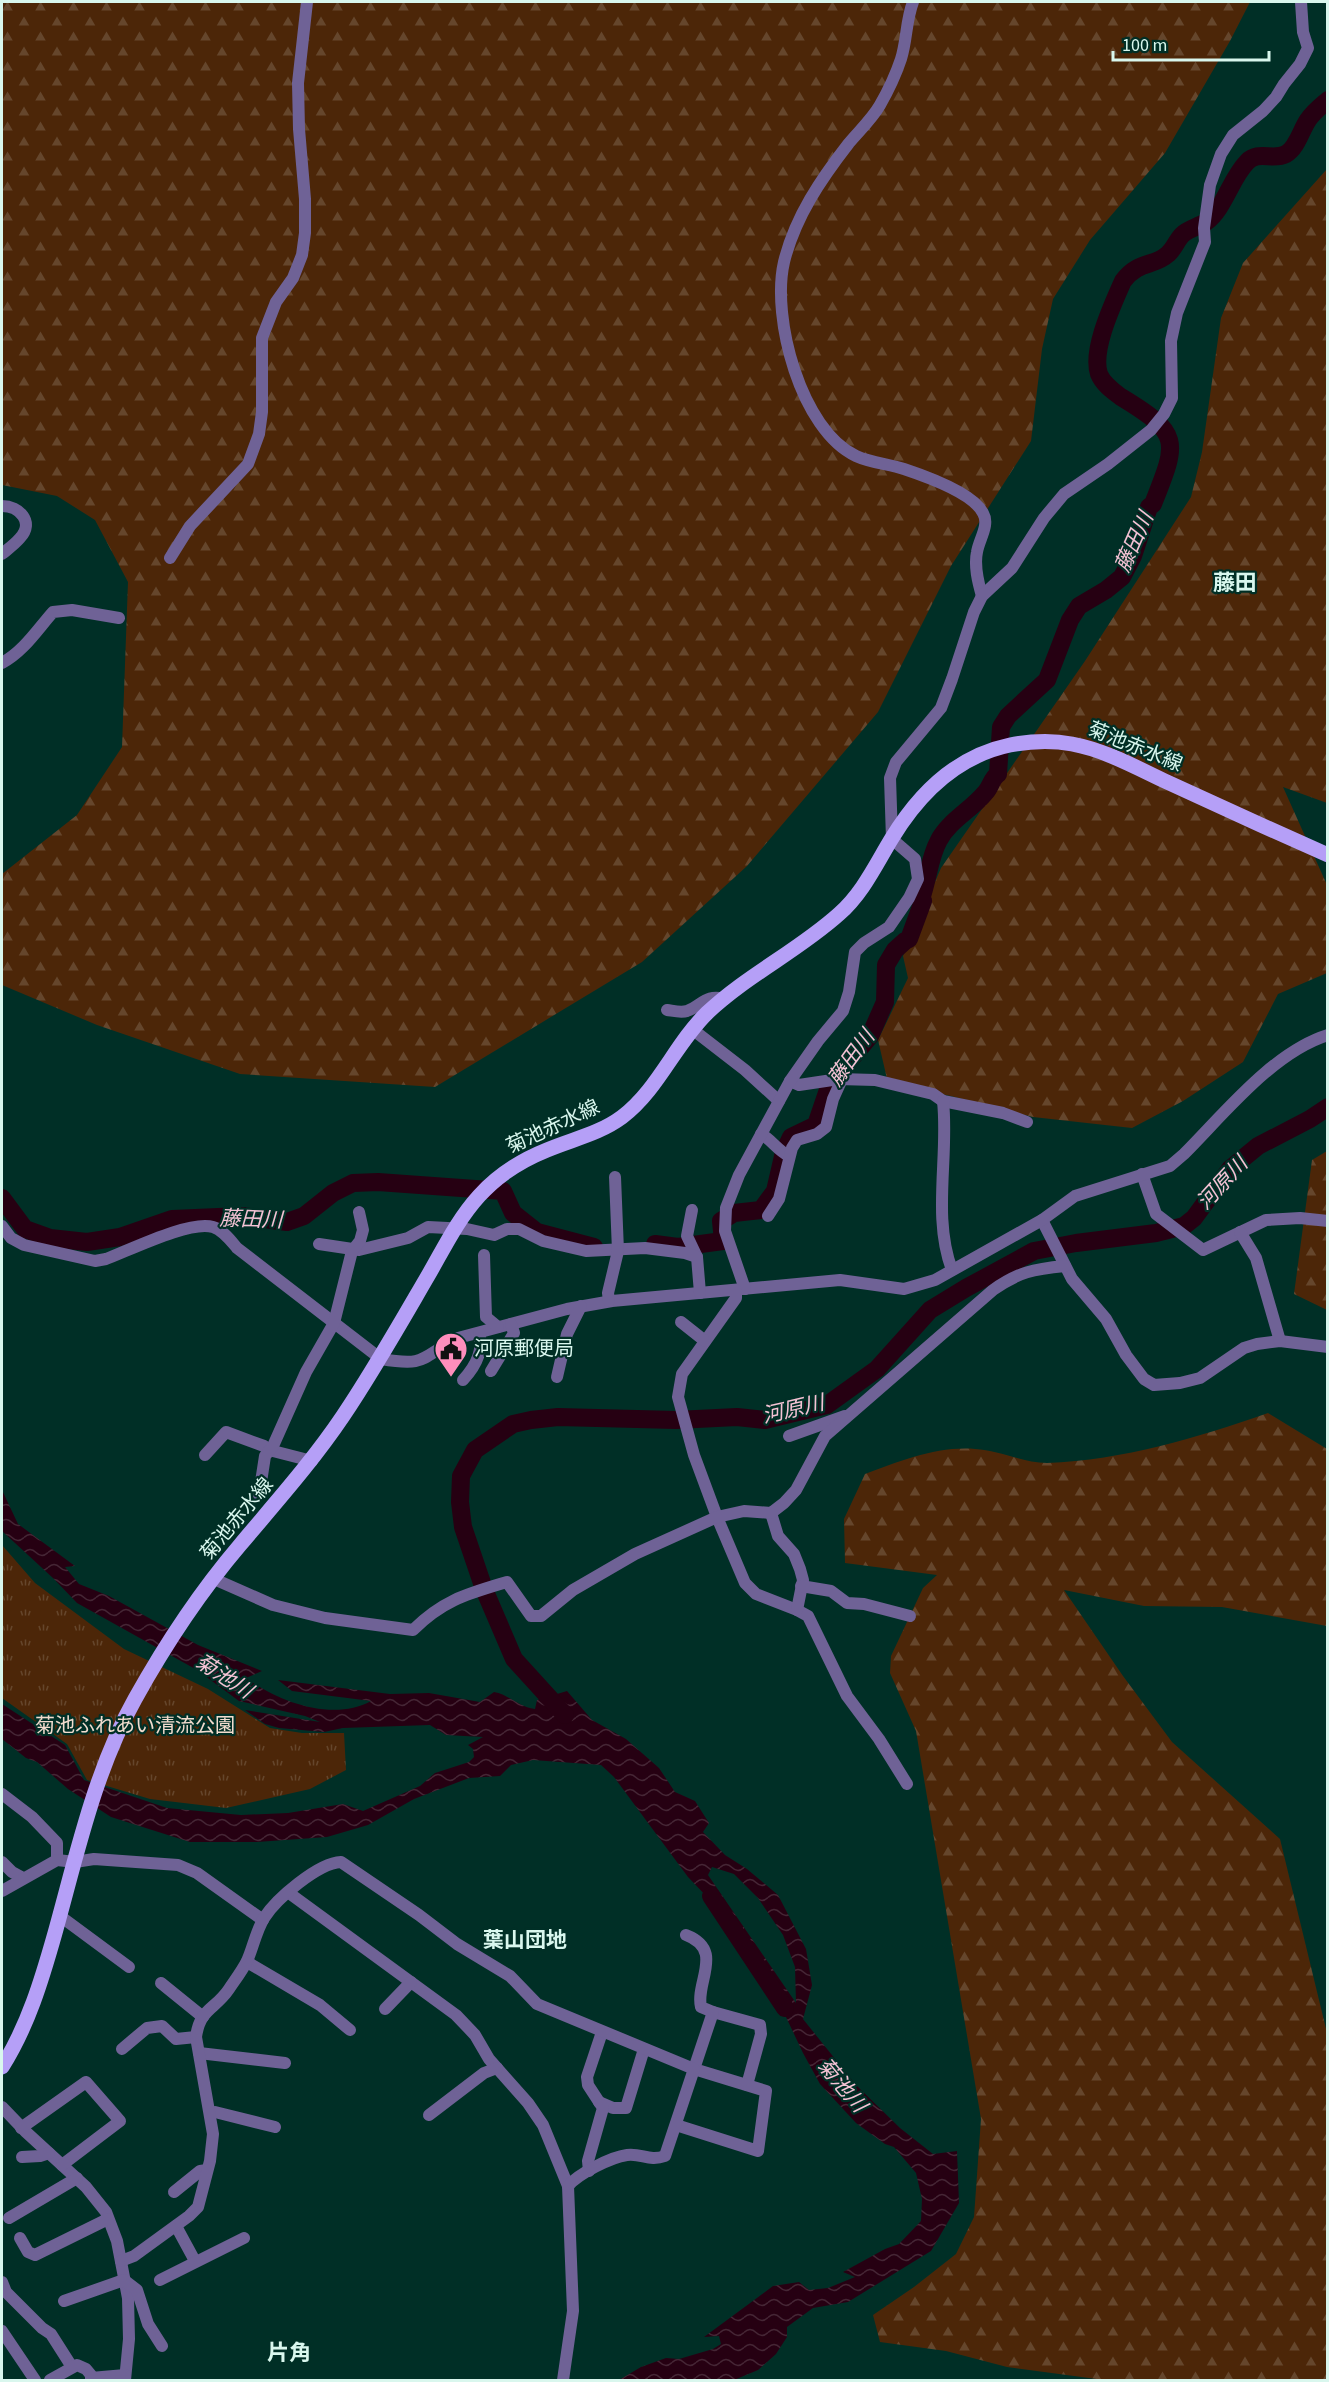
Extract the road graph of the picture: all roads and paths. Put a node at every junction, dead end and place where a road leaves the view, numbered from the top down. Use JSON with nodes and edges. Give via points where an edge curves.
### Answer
{"nodes":[{"id":1,"x":307,"y":2,"type":"edge"},
{"id":2,"x":913,"y":2,"type":"edge"},
{"id":3,"x":1300,"y":2,"type":"edge"},
{"id":4,"x":2,"y":506,"type":"edge"},
{"id":5,"x":2,"y":554,"type":"edge"},
{"id":6,"x":170,"y":558,"type":"dead end"},
{"id":7,"x":982,"y":596,"type":"junction"},
{"id":8,"x":119,"y":618,"type":"dead end"},
{"id":9,"x":2,"y":663,"type":"edge"},
{"id":10,"x":892,"y":839,"type":"junction"},
{"id":11,"x":1328,"y":855,"type":"edge"},
{"id":12,"x":725,"y":999,"type":"junction"},
{"id":13,"x":667,"y":1010,"type":"dead end"},
{"id":14,"x":692,"y":1029,"type":"junction"},
{"id":15,"x":1328,"y":1035,"type":"edge"},
{"id":16,"x":842,"y":1079,"type":"junction"},
{"id":17,"x":790,"y":1081,"type":"junction"},
{"id":18,"x":779,"y":1101,"type":"junction"},
{"id":19,"x":943,"y":1101,"type":"junction"},
{"id":20,"x":1027,"y":1122,"type":"dead end"},
{"id":21,"x":761,"y":1134,"type":"junction"},
{"id":22,"x":789,"y":1156,"type":"junction"},
{"id":23,"x":1142,"y":1174,"type":"junction"},
{"id":24,"x":615,"y":1177,"type":"dead end"},
{"id":25,"x":693,"y":1210,"type":"dead end"},
{"id":26,"x":359,"y":1212,"type":"dead end"},
{"id":27,"x":768,"y":1216,"type":"dead end"},
{"id":28,"x":1042,"y":1220,"type":"junction"},
{"id":29,"x":1328,"y":1221,"type":"edge"},
{"id":30,"x":2,"y":1226,"type":"edge"},
{"id":31,"x":456,"y":1228,"type":"junction"},
{"id":32,"x":1240,"y":1232,"type":"junction"},
{"id":33,"x":319,"y":1244,"type":"dead end"},
{"id":34,"x":352,"y":1251,"type":"junction"},
{"id":35,"x":618,"y":1251,"type":"junction"},
{"id":36,"x":484,"y":1256,"type":"dead end"},
{"id":37,"x":697,"y":1257,"type":"junction"},
{"id":38,"x":1065,"y":1266,"type":"junction"},
{"id":39,"x":952,"y":1270,"type":"junction"},
{"id":40,"x":740,"y":1289,"type":"junction"},
{"id":41,"x":700,"y":1293,"type":"junction"},
{"id":42,"x":609,"y":1301,"type":"junction"},
{"id":43,"x":581,"y":1306,"type":"junction"},
{"id":44,"x":681,"y":1322,"type":"dead end"},
{"id":45,"x":334,"y":1323,"type":"junction"},
{"id":46,"x":512,"y":1324,"type":"junction"},
{"id":47,"x":498,"y":1327,"type":"junction"},
{"id":48,"x":479,"y":1333,"type":"junction"},
{"id":49,"x":705,"y":1341,"type":"junction"},
{"id":50,"x":1280,"y":1341,"type":"junction"},
{"id":51,"x":1328,"y":1347,"type":"edge"},
{"id":52,"x":381,"y":1359,"type":"junction"},
{"id":53,"x":491,"y":1371,"type":"dead end"},
{"id":54,"x":557,"y":1377,"type":"dead end"},
{"id":55,"x":463,"y":1380,"type":"dead end"},
{"id":56,"x":849,"y":1416,"type":"junction"},
{"id":57,"x":789,"y":1437,"type":"dead end"},
{"id":58,"x":269,"y":1450,"type":"junction"},
{"id":59,"x":205,"y":1455,"type":"dead end"},
{"id":60,"x":312,"y":1461,"type":"junction"},
{"id":61,"x":259,"y":1495,"type":"dead end"},
{"id":62,"x":771,"y":1513,"type":"junction"},
{"id":63,"x":717,"y":1517,"type":"junction"},
{"id":64,"x":213,"y":1579,"type":"junction"},
{"id":65,"x":801,"y":1586,"type":"junction"},
{"id":66,"x":797,"y":1610,"type":"junction"},
{"id":67,"x":910,"y":1616,"type":"dead end"},
{"id":68,"x":907,"y":1784,"type":"dead end"},
{"id":69,"x":2,"y":1794,"type":"edge"},
{"id":70,"x":57,"y":1860,"type":"junction"},
{"id":71,"x":2,"y":1862,"type":"edge"},
{"id":72,"x":75,"y":1862,"type":"junction"},
{"id":73,"x":23,"y":1878,"type":"junction"},
{"id":74,"x":2,"y":1891,"type":"edge"},
{"id":75,"x":289,"y":1893,"type":"junction"},
{"id":76,"x":60,"y":1916,"type":"junction"},
{"id":77,"x":263,"y":1920,"type":"junction"},
{"id":78,"x":686,"y":1935,"type":"dead end"},
{"id":79,"x":247,"y":1962,"type":"junction"},
{"id":80,"x":129,"y":1967,"type":"dead end"},
{"id":81,"x":411,"y":1982,"type":"junction"},
{"id":82,"x":161,"y":1983,"type":"dead end"},
{"id":83,"x":385,"y":2008,"type":"dead end"},
{"id":84,"x":713,"y":2012,"type":"junction"},
{"id":85,"x":203,"y":2016,"type":"junction"},
{"id":86,"x":350,"y":2030,"type":"dead end"},
{"id":87,"x":602,"y":2032,"type":"junction"},
{"id":88,"x":196,"y":2037,"type":"junction"},
{"id":89,"x":122,"y":2049,"type":"dead end"},
{"id":90,"x":644,"y":2049,"type":"junction"},
{"id":91,"x":199,"y":2053,"type":"junction"},
{"id":92,"x":285,"y":2062,"type":"dead end"},
{"id":93,"x":2,"y":2067,"type":"edge"},
{"id":94,"x":497,"y":2068,"type":"junction"},
{"id":95,"x":694,"y":2069,"type":"junction"},
{"id":96,"x":747,"y":2085,"type":"junction"},
{"id":97,"x":599,"y":2102,"type":"junction"},
{"id":98,"x":2,"y":2107,"type":"edge"},
{"id":99,"x":210,"y":2114,"type":"junction"},
{"id":100,"x":429,"y":2115,"type":"dead end"},
{"id":101,"x":676,"y":2125,"type":"junction"},
{"id":102,"x":275,"y":2127,"type":"dead end"},
{"id":103,"x":21,"y":2128,"type":"junction"},
{"id":104,"x":49,"y":2153,"type":"junction"},
{"id":105,"x":22,"y":2157,"type":"dead end"},
{"id":106,"x":62,"y":2165,"type":"junction"},
{"id":107,"x":207,"y":2170,"type":"junction"},
{"id":108,"x":589,"y":2171,"type":"junction"},
{"id":109,"x":76,"y":2178,"type":"junction"},
{"id":110,"x":568,"y":2186,"type":"junction"},
{"id":111,"x":174,"y":2192,"type":"dead end"},
{"id":112,"x":9,"y":2218,"type":"dead end"},
{"id":113,"x":108,"y":2219,"type":"junction"},
{"id":114,"x":176,"y":2226,"type":"junction"},
{"id":115,"x":20,"y":2238,"type":"dead end"},
{"id":116,"x":244,"y":2238,"type":"dead end"},
{"id":117,"x":121,"y":2261,"type":"junction"},
{"id":118,"x":195,"y":2261,"type":"junction"},
{"id":119,"x":124,"y":2280,"type":"junction"},
{"id":120,"x":160,"y":2280,"type":"dead end"},
{"id":121,"x":2,"y":2282,"type":"edge"},
{"id":122,"x":64,"y":2301,"type":"dead end"},
{"id":123,"x":2,"y":2331,"type":"edge"},
{"id":124,"x":162,"y":2346,"type":"dead end"},
{"id":125,"x":72,"y":2367,"type":"junction"},
{"id":126,"x":125,"y":2378,"type":"edge"},
{"id":127,"x":91,"y":2379,"type":"edge"},
{"id":128,"x":35,"y":2380,"type":"edge"},
{"id":129,"x":50,"y":2380,"type":"edge"},
{"id":130,"x":563,"y":2380,"type":"edge"}],
"edges":[{"from":1,"to":6,"type":"street","via":[[298,83],[305,233],[302,255],[276,302],[262,338],[262,412],[258,434],[248,464],[190,526]]},
{"from":2,"to":7,"type":"street","via":[[901,60],[880,106],[800,214],[784,263],[782,316],[796,373],[816,418],[836,443],[856,456],[904,469],[947,487],[972,501],[983,513],[986,523],[976,553]]},
{"from":3,"to":7,"type":"street","via":[[1308,48],[1276,98],[1233,135],[1209,185],[1205,242],[1177,313],[1171,341],[1172,398],[1164,414],[1151,430],[1064,494],[1012,568]]},
{"from":4,"to":5,"type":"street","via":[[11,506],[26,522],[22,537]]},
{"from":7,"to":10,"type":"street","via":[[941,708],[896,762],[890,778]]},
{"from":8,"to":9,"type":"street","via":[[72,610],[53,612],[29,642]]},
{"from":10,"to":11,"type":"main road","name":"菊池赤水線","via":[[912,808],[956,767],[982,752],[1044,740],[1091,748]]},
{"from":10,"to":12,"type":"main road","name":"菊池赤水線","via":[[844,909],[803,944]]},
{"from":10,"to":17,"type":"street","via":[[915,859],[918,879],[889,927],[855,952],[843,1011]]},
{"from":12,"to":13,"type":"street","via":[[715,996],[689,1010]]},
{"from":12,"to":14,"type":"main road","name":"菊池赤水線"},
{"from":14,"to":18,"type":"street"},
{"from":14,"to":31,"type":"main road","name":"菊池赤水線","via":[[629,1112],[586,1137],[546,1150],[501,1176],[474,1201]]},
{"from":15,"to":23,"type":"street","via":[[1313,1039],[1271,1068],[1170,1166]]},
{"from":16,"to":17,"type":"street","via":[[799,1085]]},
{"from":16,"to":19,"type":"street","via":[[875,1080]]},
{"from":16,"to":22,"type":"street","via":[[826,1127],[797,1140]]},
{"from":17,"to":18,"type":"street"},
{"from":18,"to":21,"type":"street"},
{"from":19,"to":20,"type":"street"},
{"from":19,"to":39,"type":"street","via":[[942,1211]]},
{"from":21,"to":22,"type":"street","via":[[769,1138],[776,1150]]},
{"from":21,"to":40,"type":"street","via":[[726,1208],[725,1231]]},
{"from":22,"to":27,"type":"street","via":[[779,1199]]},
{"from":23,"to":28,"type":"street","via":[[1075,1196]]},
{"from":23,"to":32,"type":"street","via":[[1156,1214],[1203,1250]]},
{"from":24,"to":35,"type":"street"},
{"from":25,"to":37,"type":"street","via":[[687,1236]]},
{"from":26,"to":34,"type":"street","via":[[363,1230]]},
{"from":28,"to":38,"type":"street"},
{"from":28,"to":39,"type":"street"},
{"from":29,"to":32,"type":"street","via":[[1266,1220]]},
{"from":30,"to":45,"type":"street","via":[[11,1238],[24,1245],[95,1262],[187,1228],[215,1227]]},
{"from":31,"to":34,"type":"street","via":[[428,1227],[408,1238]]},
{"from":31,"to":35,"type":"street","via":[[494,1235],[519,1228],[543,1241],[586,1251]]},
{"from":31,"to":52,"type":"main road","name":"菊池赤水線"},
{"from":32,"to":50,"type":"street","via":[[1256,1258]]},
{"from":33,"to":34,"type":"street"},
{"from":34,"to":45,"type":"street"},
{"from":35,"to":37,"type":"street","via":[[645,1248]]},
{"from":35,"to":42,"type":"street"},
{"from":36,"to":47,"type":"street","via":[[486,1317]]},
{"from":37,"to":41,"type":"street"},
{"from":38,"to":50,"type":"street","via":[[1106,1318],[1126,1355],[1144,1379],[1154,1385],[1200,1377],[1244,1348]]},
{"from":38,"to":56,"type":"street","via":[[1012,1276]]},
{"from":39,"to":40,"type":"street","via":[[935,1280],[904,1289],[840,1280]]},
{"from":40,"to":41,"type":"street"},
{"from":40,"to":49,"type":"street"},
{"from":41,"to":42,"type":"street"},
{"from":42,"to":43,"type":"street"},
{"from":43,"to":46,"type":"street"},
{"from":43,"to":54,"type":"street","via":[[567,1334]]},
{"from":44,"to":49,"type":"street"},
{"from":45,"to":52,"type":"street"},
{"from":45,"to":58,"type":"street"},
{"from":46,"to":47,"type":"street"},
{"from":46,"to":53,"type":"street","via":[[514,1333]]},
{"from":47,"to":48,"type":"street"},
{"from":48,"to":52,"type":"street","via":[[458,1338],[418,1362]]},
{"from":48,"to":55,"type":"street","via":[[483,1346]]},
{"from":49,"to":63,"type":"street","via":[[682,1374],[678,1397]]},
{"from":50,"to":51,"type":"street"},
{"from":52,"to":60,"type":"main road","name":"菊池赤水線"},
{"from":56,"to":57,"type":"street"},
{"from":56,"to":62,"type":"street","via":[[825,1437],[795,1490]]},
{"from":58,"to":59,"type":"street","via":[[226,1432]]},
{"from":58,"to":60,"type":"street"},
{"from":58,"to":61,"type":"street"},
{"from":60,"to":64,"type":"main road","name":"菊池赤水線"},
{"from":62,"to":63,"type":"street","via":[[744,1511]]},
{"from":62,"to":65,"type":"street","via":[[778,1536],[794,1554],[803,1580]]},
{"from":63,"to":64,"type":"street","via":[[635,1554],[573,1590],[541,1616],[531,1616],[507,1582],[443,1604],[412,1630],[283,1608]]},
{"from":63,"to":66,"type":"street","via":[[745,1583],[756,1594]]},
{"from":64,"to":72,"type":"main road","name":"菊池赤水線","via":[[135,1700],[113,1746]]},
{"from":65,"to":66,"type":"street"},
{"from":65,"to":67,"type":"street","via":[[831,1591],[847,1603]]},
{"from":66,"to":68,"type":"street","via":[[808,1616],[847,1696]]},
{"from":69,"to":70,"type":"street","via":[[57,1843]]},
{"from":70,"to":72,"type":"street"},
{"from":70,"to":73,"type":"street"},
{"from":71,"to":73,"type":"street"},
{"from":72,"to":76,"type":"main road","name":"菊池赤水線"},
{"from":72,"to":77,"type":"street","via":[[94,1859],[178,1864]]},
{"from":73,"to":74,"type":"street"},
{"from":75,"to":77,"type":"street"},
{"from":75,"to":81,"type":"street"},
{"from":75,"to":87,"type":"street","via":[[307,1876],[341,1862],[457,1944],[510,1976],[537,2004]]},
{"from":76,"to":80,"type":"street"},
{"from":76,"to":93,"type":"main road","name":"菊池赤水線","via":[[40,1984]]},
{"from":77,"to":79,"type":"street"},
{"from":78,"to":84,"type":"street","via":[[696,1939],[704,1951],[708,1965],[699,1997],[701,2007]]},
{"from":79,"to":85,"type":"street","via":[[227,1992]]},
{"from":79,"to":86,"type":"street","via":[[320,2005]]},
{"from":81,"to":83,"type":"street"},
{"from":81,"to":94,"type":"street","via":[[456,2015]]},
{"from":82,"to":85,"type":"street"},
{"from":84,"to":95,"type":"street"},
{"from":84,"to":96,"type":"street","via":[[760,2025]]},
{"from":85,"to":88,"type":"street"},
{"from":87,"to":90,"type":"street"},
{"from":87,"to":97,"type":"street","via":[[587,2077]]},
{"from":88,"to":89,"type":"street","via":[[176,2039],[162,2026],[147,2028]]},
{"from":88,"to":91,"type":"street"},
{"from":90,"to":95,"type":"street"},
{"from":90,"to":97,"type":"street","via":[[626,2108]]},
{"from":91,"to":92,"type":"street"},
{"from":91,"to":99,"type":"street"},
{"from":94,"to":100,"type":"street","via":[[484,2073]]},
{"from":94,"to":110,"type":"street","via":[[543,2125]]},
{"from":95,"to":96,"type":"street"},
{"from":95,"to":101,"type":"street"},
{"from":96,"to":101,"type":"street","via":[[766,2091],[758,2151]]},
{"from":97,"to":108,"type":"street","via":[[603,2108],[588,2161]]},
{"from":98,"to":103,"type":"street"},
{"from":99,"to":102,"type":"street"},
{"from":99,"to":107,"type":"street","via":[[213,2134]]},
{"from":101,"to":108,"type":"street","via":[[665,2156],[655,2160],[626,2155]]},
{"from":103,"to":104,"type":"street"},
{"from":103,"to":106,"type":"street","via":[[86,2082],[120,2121]]},
{"from":104,"to":105,"type":"street"},
{"from":104,"to":106,"type":"street"},
{"from":106,"to":109,"type":"street"},
{"from":107,"to":111,"type":"street","via":[[200,2171]]},
{"from":107,"to":114,"type":"street","via":[[198,2207]]},
{"from":108,"to":110,"type":"street"},
{"from":109,"to":112,"type":"street"},
{"from":109,"to":113,"type":"street"},
{"from":110,"to":130,"type":"street","via":[[573,2311]]},
{"from":113,"to":115,"type":"street","via":[[35,2255],[28,2252]]},
{"from":113,"to":117,"type":"street"},
{"from":114,"to":117,"type":"street"},
{"from":114,"to":118,"type":"street"},
{"from":116,"to":118,"type":"street"},
{"from":117,"to":119,"type":"street"},
{"from":118,"to":120,"type":"street"},
{"from":119,"to":122,"type":"street"},
{"from":119,"to":124,"type":"street","via":[[137,2290],[148,2324]]},
{"from":119,"to":126,"type":"street","via":[[130,2324]]},
{"from":121,"to":125,"type":"street","via":[[6,2292],[51,2334]]},
{"from":123,"to":128,"type":"street"},
{"from":125,"to":127,"type":"street","via":[[86,2368]]},
{"from":125,"to":129,"type":"street"},
{"from":126,"to":127,"type":"street"}]}
